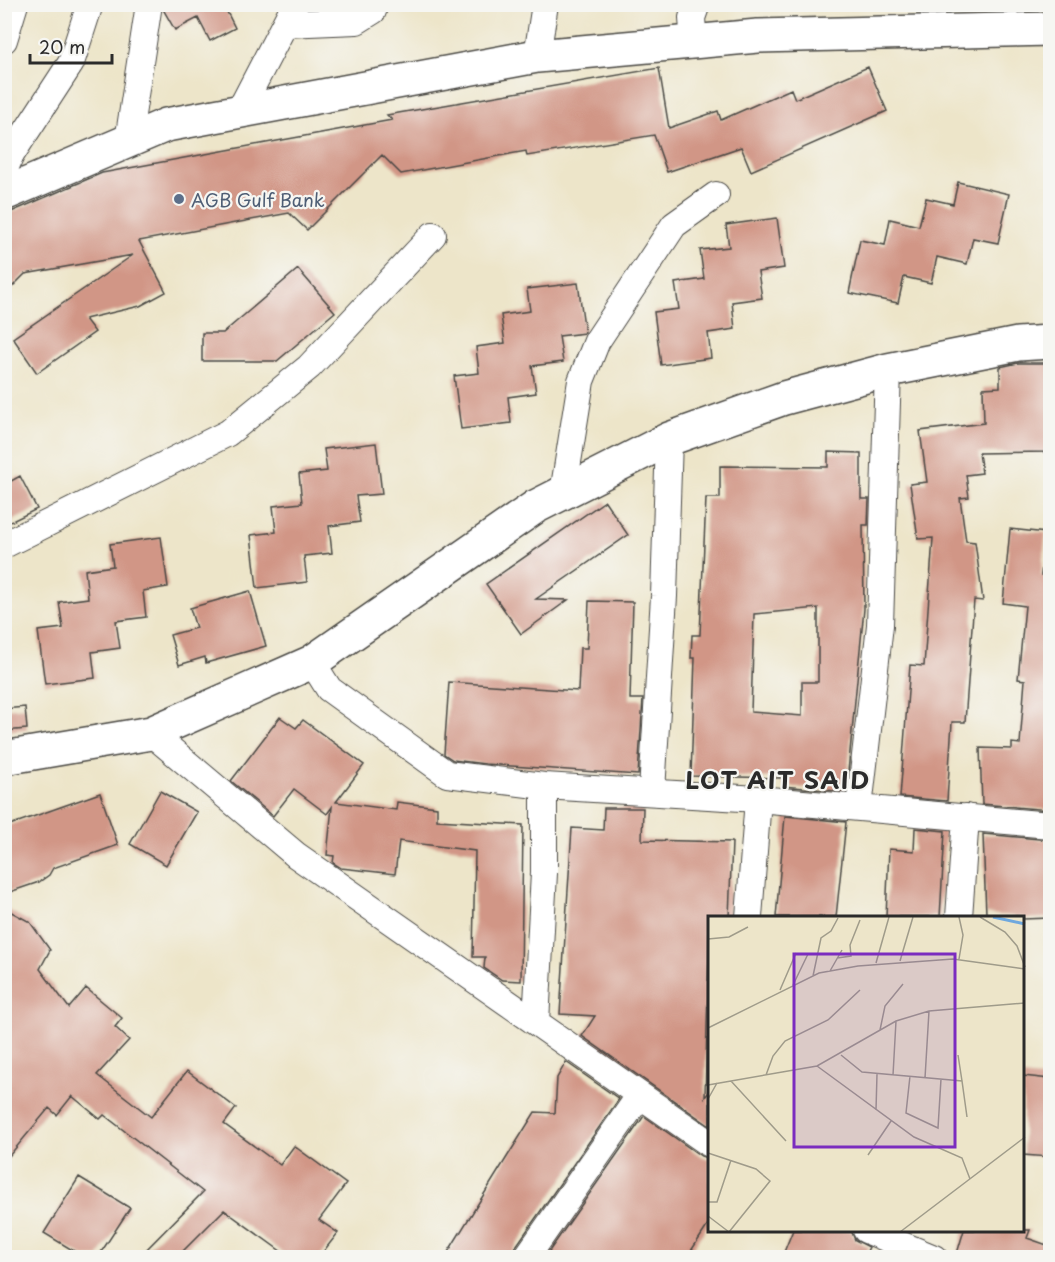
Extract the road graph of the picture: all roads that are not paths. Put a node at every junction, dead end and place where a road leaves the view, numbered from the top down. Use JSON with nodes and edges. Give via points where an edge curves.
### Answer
{"nodes":[{"id":1,"x":15,"y":4,"type":"edge"},
{"id":2,"x":90,"y":4,"type":"edge"},
{"id":3,"x":149,"y":4,"type":"edge"},
{"id":4,"x":375,"y":4,"type":"edge"},
{"id":5,"x":545,"y":4,"type":"edge"},
{"id":6,"x":697,"y":4,"type":"edge"},
{"id":7,"x":290,"y":14,"type":"edge"},
{"id":8,"x":1050,"y":29,"type":"edge"},
{"id":9,"x":4,"y":40,"type":"edge"},
{"id":10,"x":694,"y":44,"type":"junction"},
{"id":11,"x":537,"y":56,"type":"junction"},
{"id":12,"x":240,"y":111,"type":"junction"},
{"id":13,"x":128,"y":141,"type":"junction"},
{"id":14,"x":4,"y":171,"type":"edge"},
{"id":15,"x":4,"y":194,"type":"edge"},
{"id":16,"x":716,"y":195,"type":"dead end"},
{"id":17,"x":433,"y":235,"type":"dead end"},
{"id":18,"x":1050,"y":342,"type":"edge"},
{"id":19,"x":888,"y":370,"type":"junction"},
{"id":20,"x":669,"y":439,"type":"junction"},
{"id":21,"x":563,"y":493,"type":"junction"},
{"id":22,"x":4,"y":546,"type":"edge"},
{"id":23,"x":312,"y":662,"type":"junction"},
{"id":24,"x":151,"y":733,"type":"junction"},
{"id":25,"x":4,"y":758,"type":"edge"},
{"id":26,"x":544,"y":786,"type":"junction"},
{"id":27,"x":652,"y":791,"type":"junction"},
{"id":28,"x":758,"y":799,"type":"junction"},
{"id":29,"x":860,"y":808,"type":"junction"},
{"id":30,"x":966,"y":817,"type":"junction"},
{"id":31,"x":1050,"y":825,"type":"edge"},
{"id":32,"x":749,"y":916,"type":"edge"},
{"id":33,"x":959,"y":916,"type":"edge"},
{"id":34,"x":536,"y":1022,"type":"junction"},
{"id":35,"x":640,"y":1095,"type":"junction"},
{"id":36,"x":708,"y":1143,"type":"edge"},
{"id":37,"x":871,"y":1232,"type":"edge"},
{"id":38,"x":526,"y":1257,"type":"edge"},
{"id":39,"x":934,"y":1257,"type":"edge"}],
"edges":[{"from":1,"to":9,"type":"street"},
{"from":2,"to":14,"type":"street","via":[[71,63]]},
{"from":3,"to":13,"type":"street"},
{"from":4,"to":7,"type":"street","via":[[373,11],[357,21]]},
{"from":5,"to":11,"type":"street"},
{"from":6,"to":10,"type":"street","via":[[692,18]]},
{"from":7,"to":12,"type":"street"},
{"from":8,"to":10,"type":"street","via":[[758,36]]},
{"from":10,"to":11,"type":"street"},
{"from":11,"to":12,"type":"street"},
{"from":12,"to":13,"type":"street","via":[[166,125]]},
{"from":13,"to":15,"type":"street"},
{"from":16,"to":21,"type":"street","via":[[675,225],[597,341],[580,381]]},
{"from":17,"to":22,"type":"street","via":[[309,367],[228,433]]},
{"from":18,"to":19,"type":"street","via":[[1018,344]]},
{"from":19,"to":20,"type":"street","via":[[784,398]]},
{"from":19,"to":29,"type":"street","via":[[879,626]]},
{"from":20,"to":21,"type":"street"},
{"from":20,"to":27,"type":"street"},
{"from":21,"to":23,"type":"street","via":[[535,507]]},
{"from":23,"to":24,"type":"street"},
{"from":23,"to":26,"type":"street","via":[[329,689],[447,774]]},
{"from":24,"to":25,"type":"street"},
{"from":24,"to":34,"type":"street","via":[[296,855]]},
{"from":26,"to":27,"type":"street"},
{"from":26,"to":34,"type":"street"},
{"from":27,"to":28,"type":"street"},
{"from":28,"to":29,"type":"street"},
{"from":28,"to":32,"type":"street"},
{"from":29,"to":30,"type":"street"},
{"from":30,"to":31,"type":"street"},
{"from":30,"to":33,"type":"street"},
{"from":34,"to":35,"type":"street"},
{"from":35,"to":36,"type":"street"},
{"from":35,"to":38,"type":"street"},
{"from":37,"to":39,"type":"street"}]}
